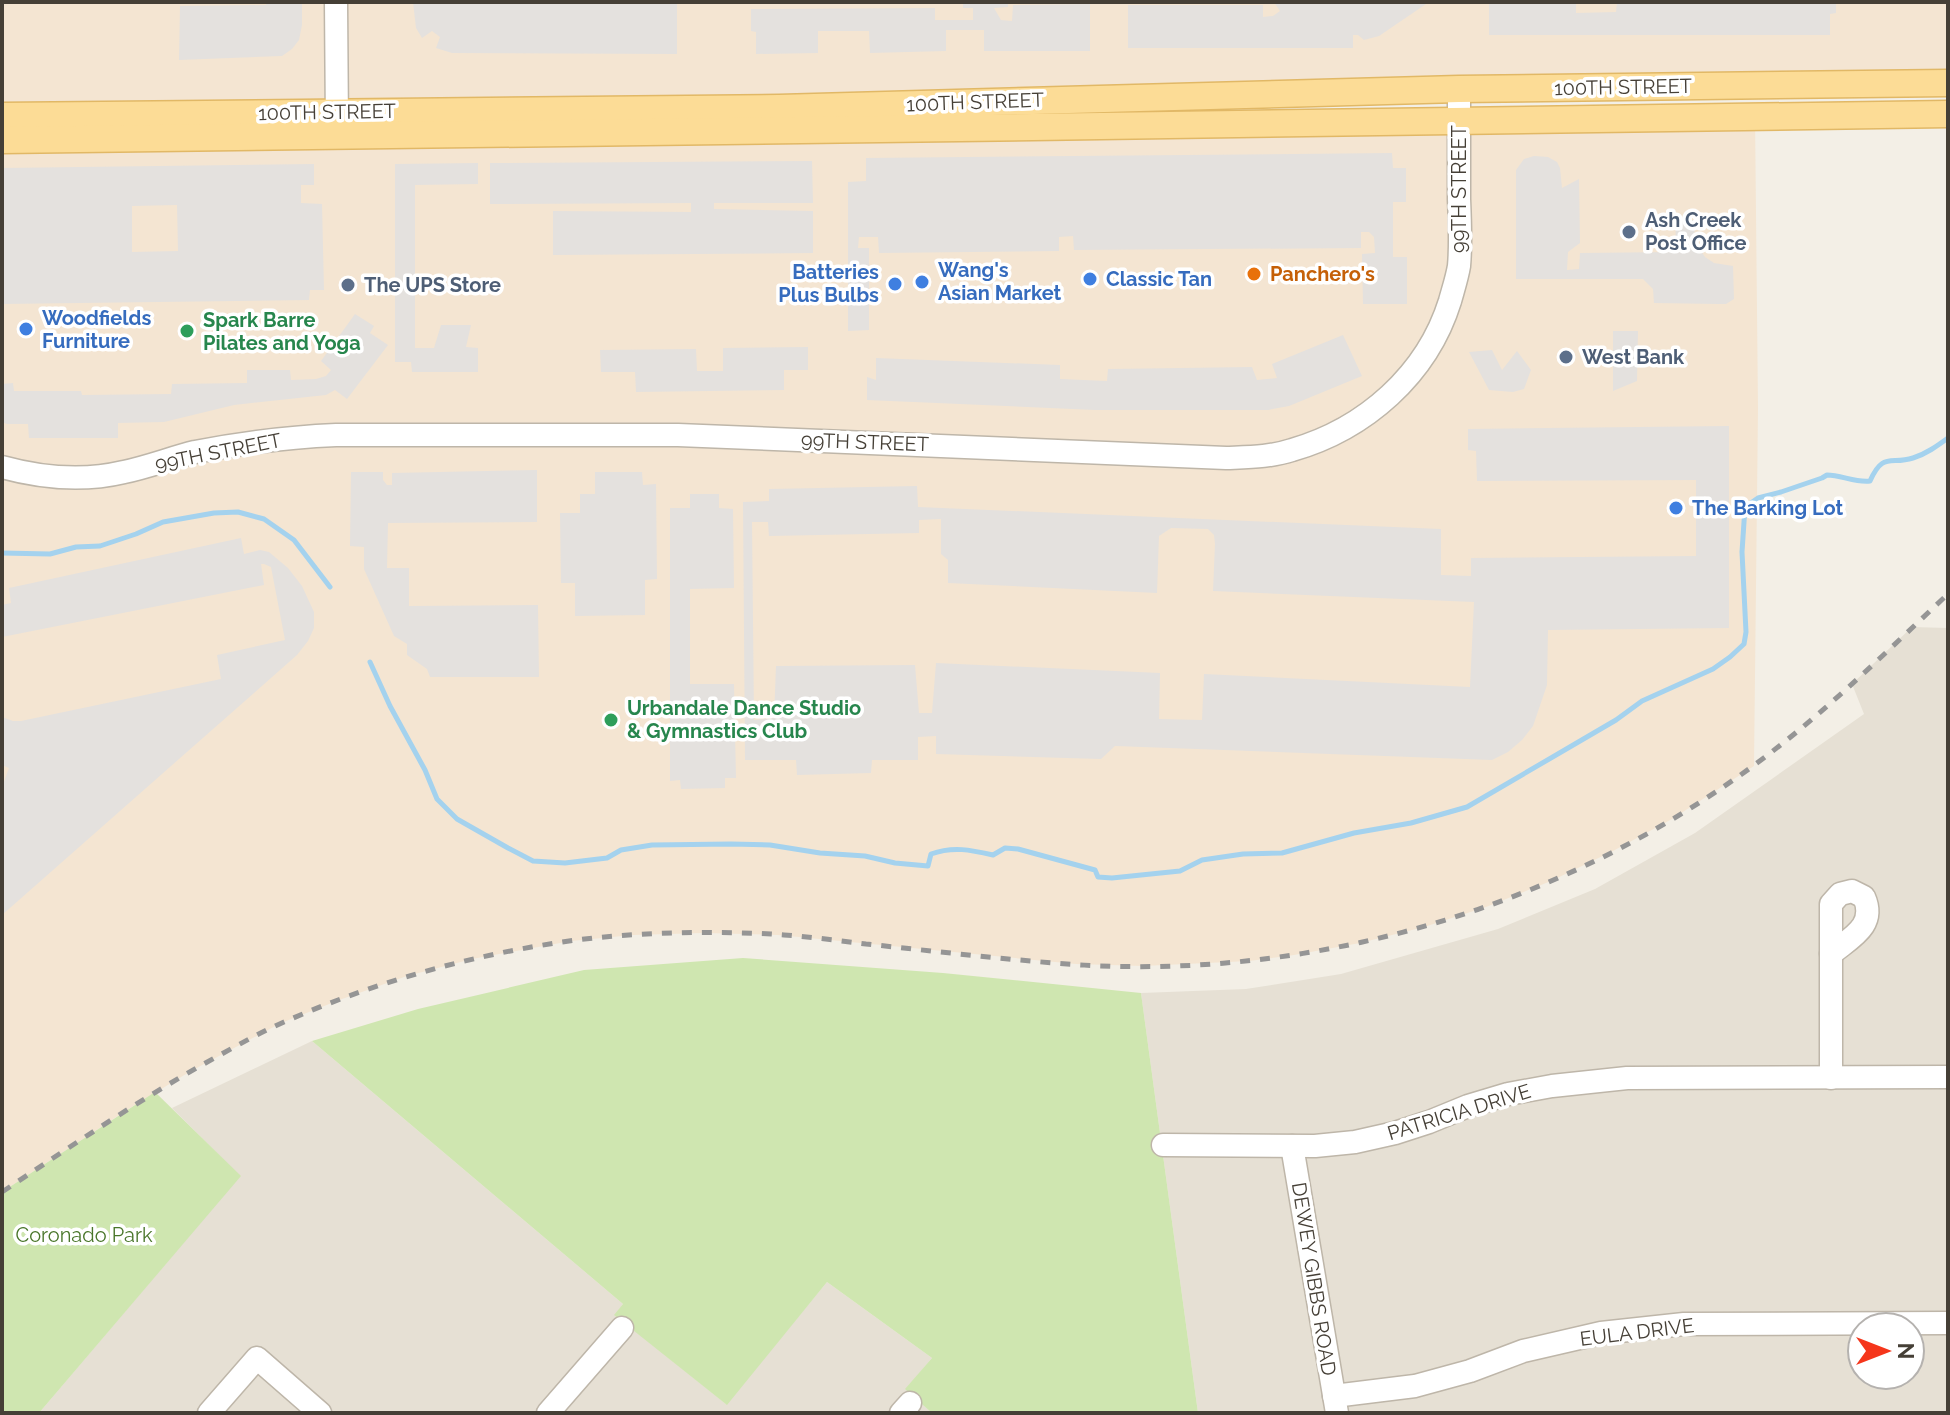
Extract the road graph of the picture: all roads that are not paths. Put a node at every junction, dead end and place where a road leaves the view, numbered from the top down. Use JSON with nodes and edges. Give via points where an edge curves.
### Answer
{"nodes":[{"id":1,"x":336,"y":2,"type":"edge"},
{"id":2,"x":1948,"y":83,"type":"edge"},
{"id":3,"x":1459,"y":89,"type":"junction"},
{"id":4,"x":1948,"y":114,"type":"edge"},
{"id":5,"x":2,"y":116,"type":"edge"},
{"id":6,"x":1459,"y":120,"type":"junction"},
{"id":7,"x":337,"y":124,"type":"junction"},
{"id":8,"x":2,"y":140,"type":"edge"},
{"id":9,"x":2,"y":467,"type":"edge"},
{"id":10,"x":1831,"y":954,"type":"dead end"},
{"id":11,"x":1948,"y":1077,"type":"edge"},
{"id":12,"x":1831,"y":1078,"type":"junction"},
{"id":13,"x":1163,"y":1145,"type":"dead end"},
{"id":14,"x":1292,"y":1146,"type":"junction"},
{"id":15,"x":1948,"y":1323,"type":"edge"},
{"id":16,"x":622,"y":1328,"type":"dead end"},
{"id":17,"x":1335,"y":1405,"type":"edge"},
{"id":18,"x":209,"y":1413,"type":"edge"},
{"id":19,"x":320,"y":1413,"type":"edge"},
{"id":20,"x":548,"y":1413,"type":"edge"}],
"edges":[{"from":1,"to":7,"type":"street"},
{"from":2,"to":3,"type":"main road","name":"100TH STREET"},
{"from":3,"to":6,"type":"street","name":"99TH STREET"},
{"from":3,"to":7,"type":"main road","name":"100TH STREET"},
{"from":4,"to":6,"type":"main road","name":"100TH STREET"},
{"from":5,"to":7,"type":"main road","name":"100TH STREET"},
{"from":6,"to":7,"type":"main road","name":"100TH STREET"},
{"from":6,"to":9,"type":"street","name":"99TH STREET","via":[[1458,267],[1446,315],[1402,384],[1378,407],[1342,431],[1291,451],[1226,458],[678,435],[336,435],[237,444],[90,478]]},
{"from":7,"to":8,"type":"main road","name":"100TH STREET"},
{"from":10,"to":12,"type":"street"},
{"from":11,"to":12,"type":"street","name":"PATRICIA DRIVE"},
{"from":12,"to":14,"type":"street","name":"PATRICIA DRIVE","via":[[1627,1078],[1552,1086],[1508,1094],[1395,1133]]},
{"from":13,"to":14,"type":"street","name":"PATRICIA DRIVE"},
{"from":14,"to":17,"type":"street","name":"DEWEY GIBBS ROAD"},
{"from":15,"to":17,"type":"street","name":"EULA DRIVE","via":[[1684,1324],[1601,1333]]},
{"from":16,"to":20,"type":"street"},
{"from":18,"to":19,"type":"street","via":[[257,1358]]}]}
